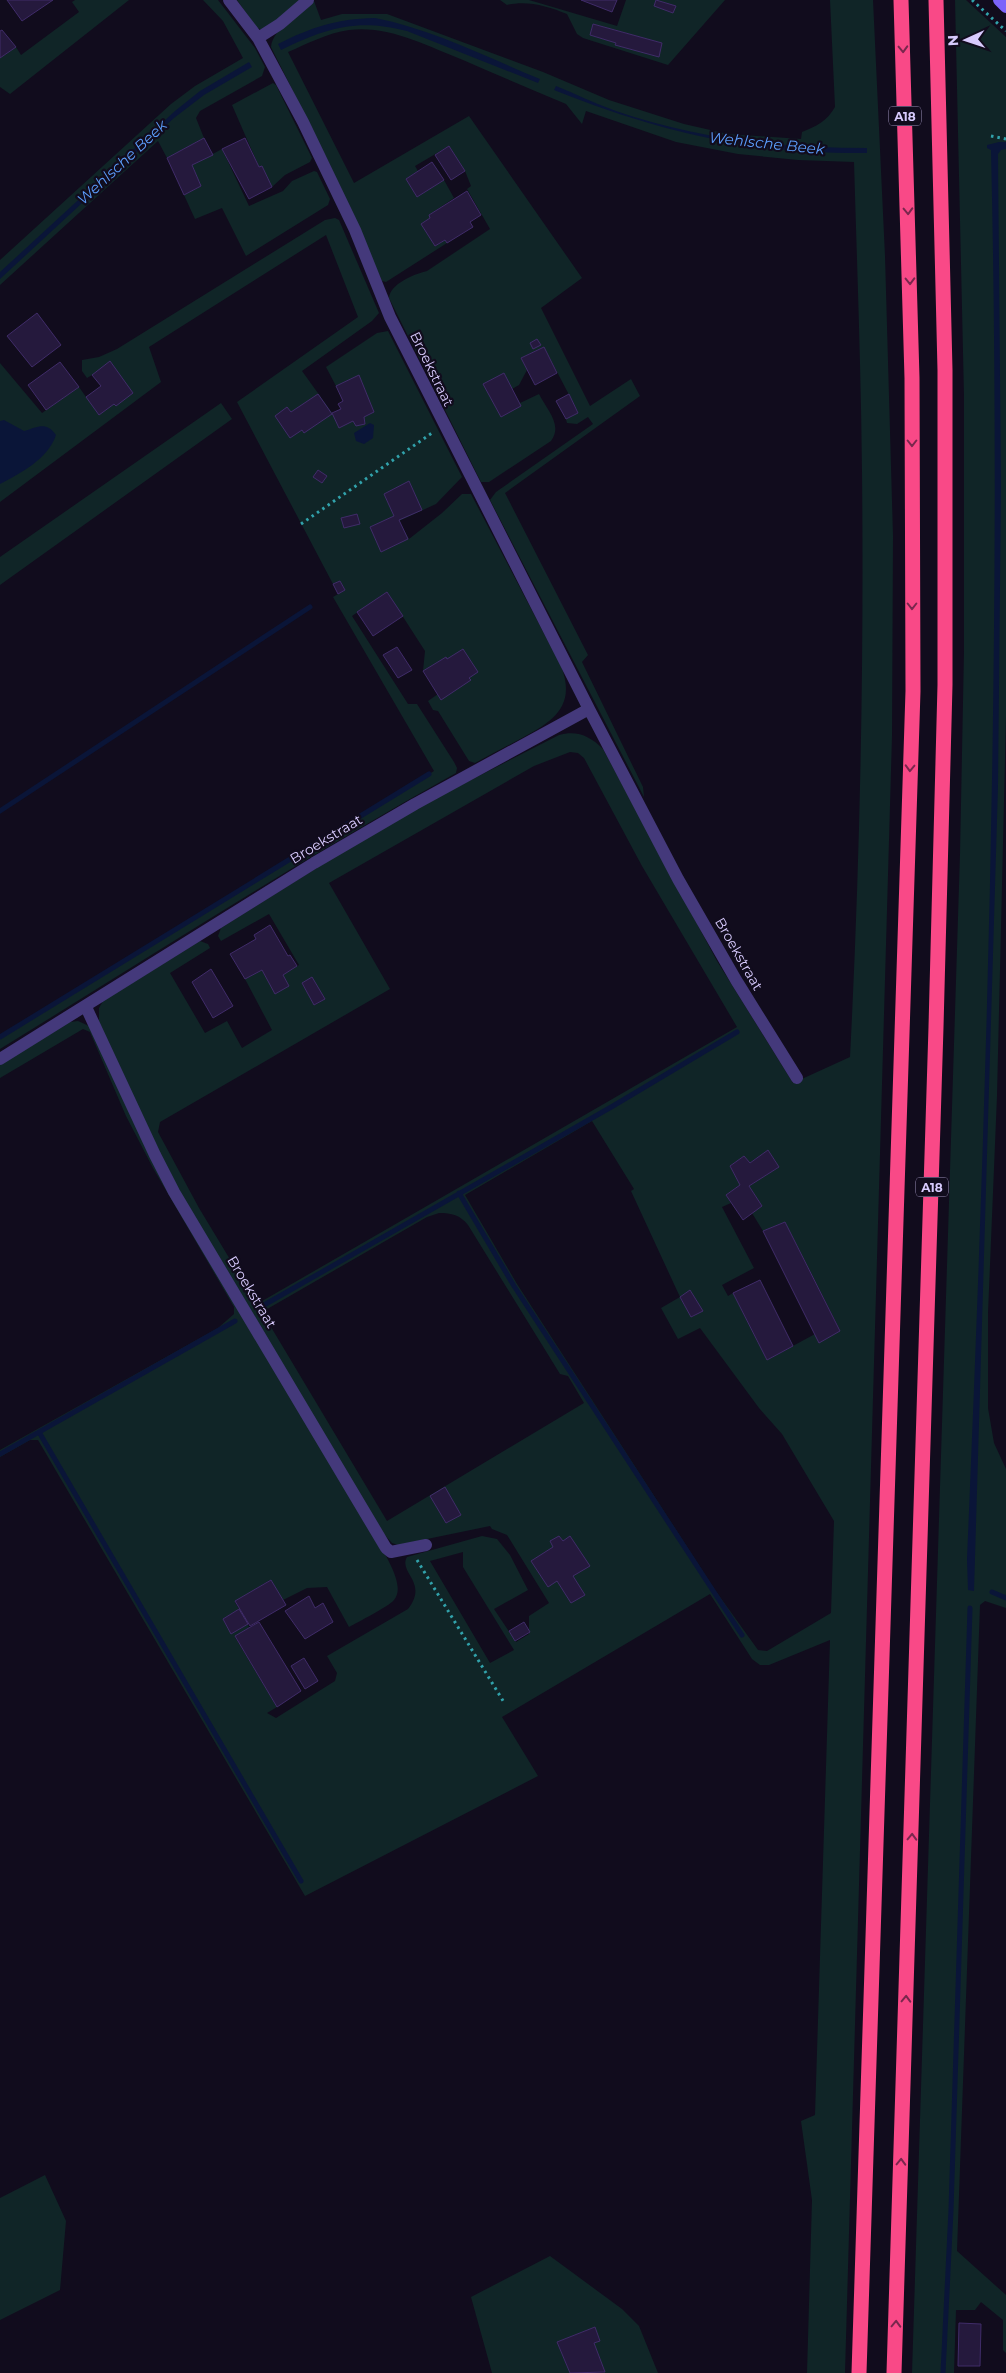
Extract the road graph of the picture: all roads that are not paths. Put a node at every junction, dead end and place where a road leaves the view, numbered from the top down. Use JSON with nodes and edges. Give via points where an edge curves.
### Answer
{"nodes":[{"id":1,"x":229,"y":0,"type":"edge"},
{"id":2,"x":308,"y":0,"type":"edge"},
{"id":3,"x":901,"y":0,"type":"edge"},
{"id":4,"x":936,"y":0,"type":"edge"},
{"id":5,"x":999,"y":0,"type":"edge"},
{"id":6,"x":1006,"y":6,"type":"edge"},
{"id":7,"x":258,"y":38,"type":"junction"},
{"id":8,"x":589,"y":709,"type":"junction"},
{"id":9,"x":86,"y":1007,"type":"junction"},
{"id":10,"x":0,"y":1059,"type":"edge"},
{"id":11,"x":797,"y":1078,"type":"dead end"},
{"id":12,"x":426,"y":1545,"type":"dead end"},
{"id":13,"x":859,"y":2373,"type":"edge"},
{"id":14,"x":894,"y":2373,"type":"edge"}],
"edges":[{"from":1,"to":7,"type":"street","name":"Broekstraat"},
{"from":2,"to":7,"type":"street"},
{"from":3,"to":13,"type":"highway","number":"A18","one_way":true,"via":[[911,368],[913,691]]},
{"from":14,"to":4,"type":"highway","number":"A18","one_way":true,"via":[[945,686],[945,370]]},
{"from":5,"to":6,"type":"street"},
{"from":7,"to":8,"type":"street","name":"Broekstraat","via":[[343,206],[390,317]]},
{"from":8,"to":9,"type":"street","name":"Broekstraat","via":[[314,863]]},
{"from":8,"to":11,"type":"street","name":"Broekstraat","via":[[678,878]]},
{"from":9,"to":10,"type":"street","name":"Broekstraat"},
{"from":9,"to":12,"type":"street","name":"Broekstraat","via":[[174,1192],[386,1548],[390,1552]]}]}
